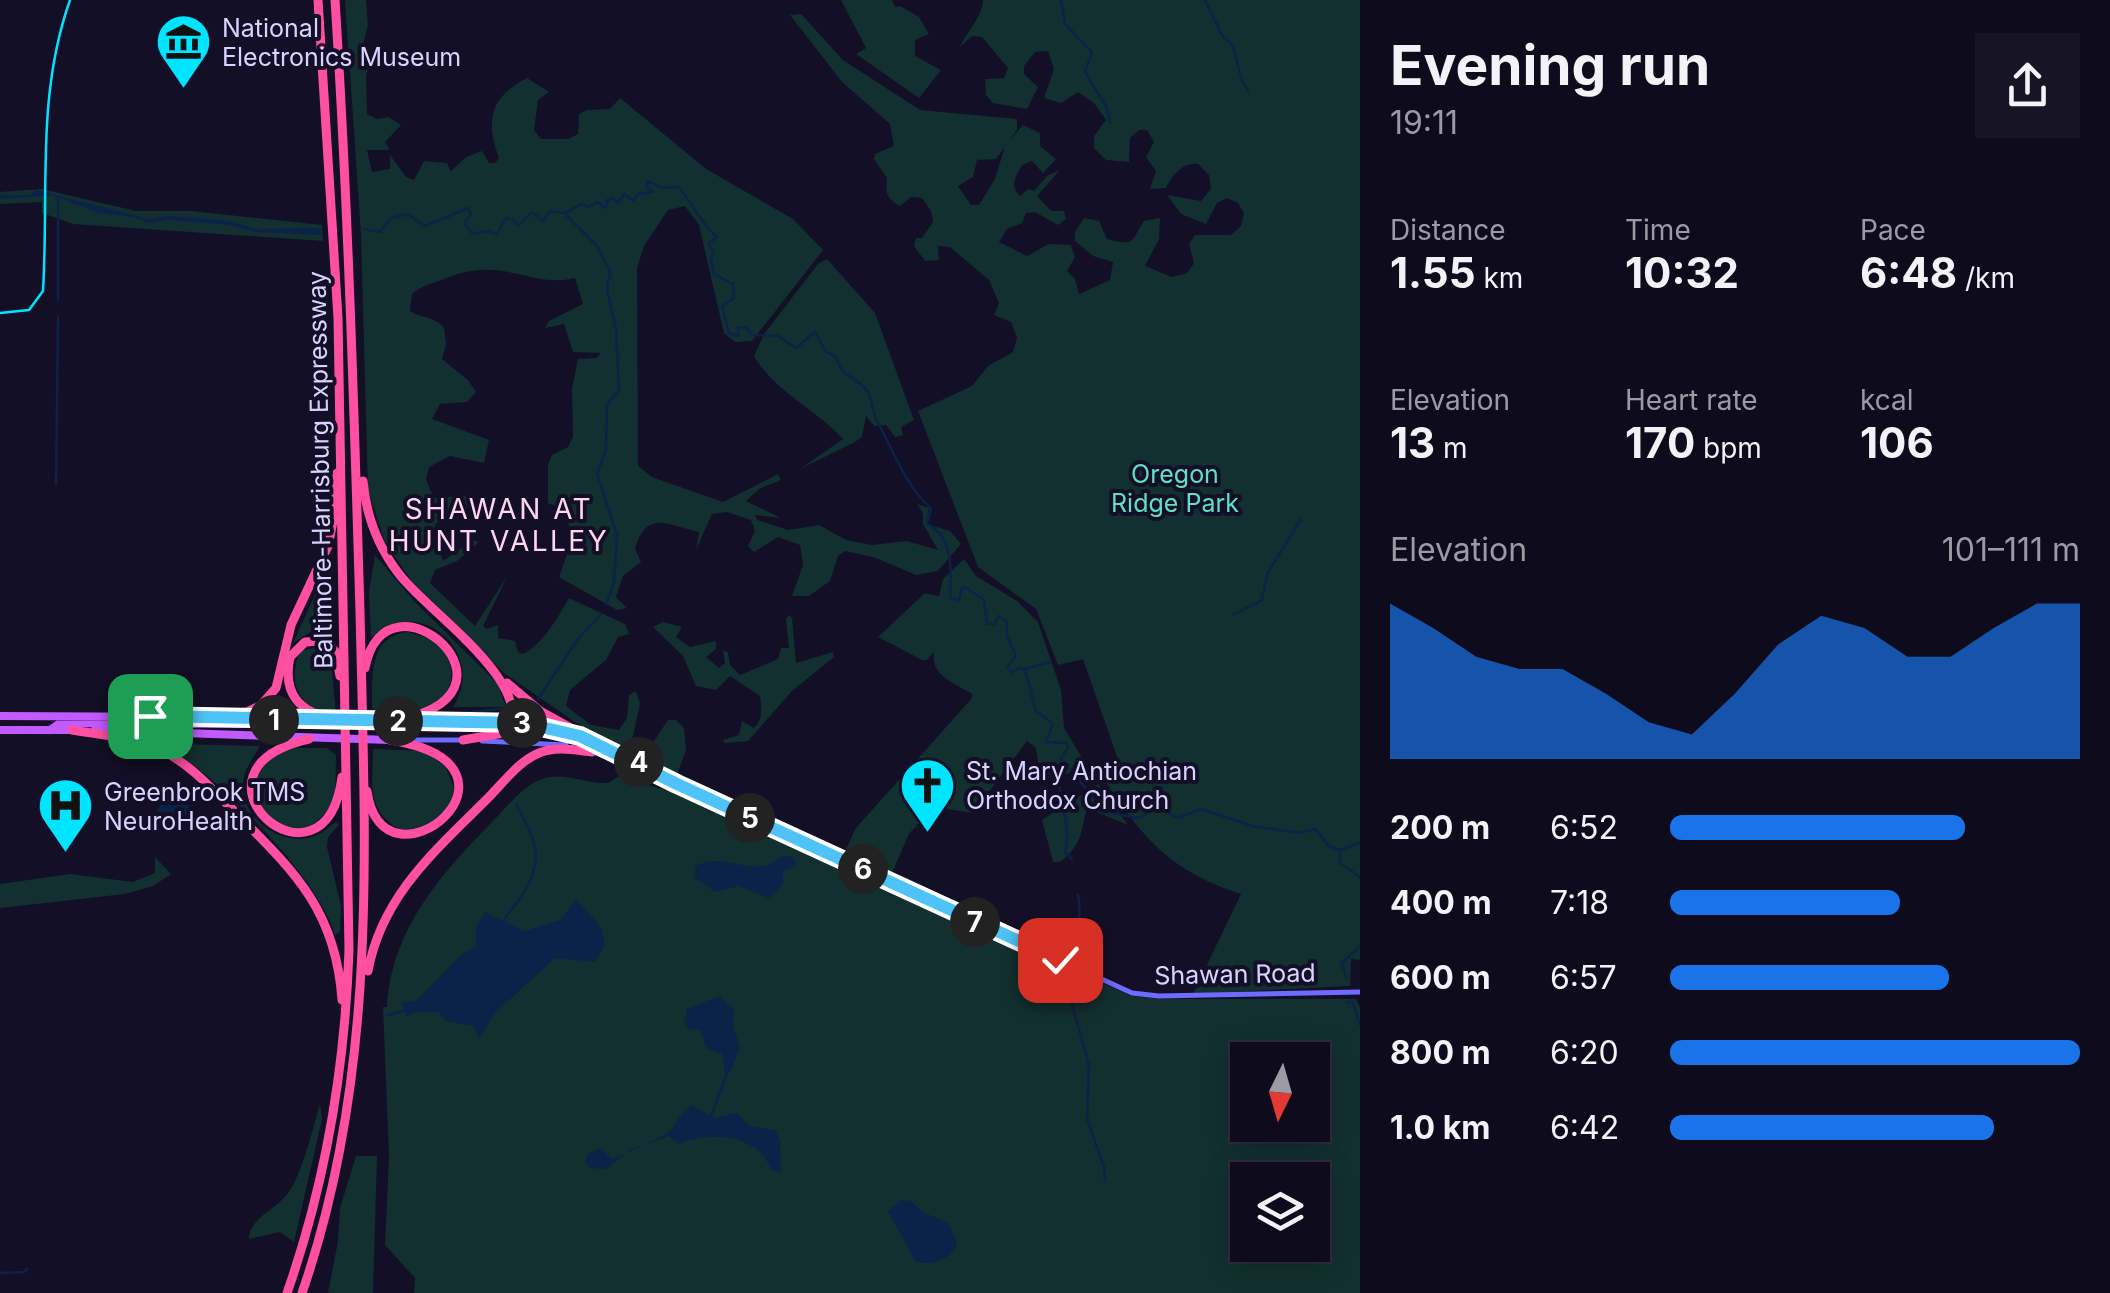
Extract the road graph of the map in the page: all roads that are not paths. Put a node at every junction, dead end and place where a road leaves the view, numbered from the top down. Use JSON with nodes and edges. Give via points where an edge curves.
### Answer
{"nodes":[{"id":1,"x":318,"y":0,"type":"edge"},
{"id":2,"x":335,"y":0,"type":"edge"},
{"id":3,"x":334,"y":244,"type":"junction"},
{"id":4,"x":356,"y":430,"type":"junction"},
{"id":5,"x":337,"y":465,"type":"junction"},
{"id":6,"x":500,"y":676,"type":"junction"},
{"id":7,"x":341,"y":684,"type":"junction"},
{"id":8,"x":362,"y":696,"type":"junction"},
{"id":9,"x":343,"y":709,"type":"junction"},
{"id":10,"x":0,"y":716,"type":"edge"},
{"id":11,"x":194,"y":717,"type":"junction"},
{"id":12,"x":309,"y":720,"type":"junction"},
{"id":13,"x":335,"y":720,"type":"junction"},
{"id":14,"x":391,"y":721,"type":"junction"},
{"id":15,"x":514,"y":722,"type":"junction"},
{"id":16,"x":0,"y":730,"type":"edge"},
{"id":17,"x":50,"y":730,"type":"junction"},
{"id":18,"x":72,"y":730,"type":"junction"},
{"id":19,"x":308,"y":739,"type":"junction"},
{"id":20,"x":390,"y":740,"type":"junction"},
{"id":21,"x":463,"y":740,"type":"junction"},
{"id":22,"x":605,"y":746,"type":"junction"},
{"id":23,"x":344,"y":750,"type":"junction"},
{"id":24,"x":592,"y":752,"type":"junction"},
{"id":25,"x":363,"y":754,"type":"junction"},
{"id":26,"x":342,"y":776,"type":"junction"},
{"id":27,"x":677,"y":784,"type":"junction"},
{"id":28,"x":348,"y":881,"type":"junction"},
{"id":29,"x":1360,"y":992,"type":"edge"},
{"id":30,"x":361,"y":1008,"type":"junction"},
{"id":31,"x":344,"y":1032,"type":"junction"},
{"id":32,"x":286,"y":1293,"type":"edge"},
{"id":33,"x":302,"y":1293,"type":"edge"}],
"edges":[{"from":1,"to":3,"type":"highway","name":"Baltimore-Harrisburg Expressway"},
{"from":2,"to":4,"type":"highway","name":"Baltimore-Harrisburg Expressway"},
{"from":3,"to":5,"type":"highway"},
{"from":3,"to":9,"type":"highway","name":"Baltimore-Harrisburg Expressway"},
{"from":4,"to":6,"type":"highway","via":[[368,511],[391,562]]},
{"from":4,"to":8,"type":"highway","name":"Baltimore-Harrisburg Expressway"},
{"from":5,"to":7,"type":"highway"},
{"from":5,"to":11,"type":"highway","via":[[328,546],[292,625],[276,688],[248,712]]},
{"from":6,"to":15,"type":"highway"},
{"from":6,"to":22,"type":"highway","via":[[540,711]]},
{"from":7,"to":9,"type":"highway"},
{"from":7,"to":13,"type":"highway","via":[[337,656],[326,644],[311,640],[292,652],[294,700],[305,711]]},
{"from":8,"to":14,"type":"highway","via":[[368,657],[385,635],[414,628],[440,639],[455,667],[448,696],[431,713]]},
{"from":8,"to":25,"type":"highway","name":"Baltimore-Harrisburg Expressway"},
{"from":9,"to":23,"type":"highway","name":"Baltimore-Harrisburg Expressway"},
{"from":10,"to":11,"type":"main road","name":"Shawan Road"},
{"from":11,"to":12,"type":"main road","name":"Shawan Road"},
{"from":12,"to":13,"type":"main road","name":"Shawan Road"},
{"from":12,"to":17,"type":"main road","via":[[60,723]]},
{"from":13,"to":14,"type":"main road","name":"Shawan Road"},
{"from":14,"to":15,"type":"main road","name":"Shawan Road"},
{"from":15,"to":21,"type":"highway","via":[[506,734]]},
{"from":15,"to":22,"type":"main road","name":"Shawan Road"},
{"from":16,"to":17,"type":"main road","name":"Shawan Road"},
{"from":17,"to":18,"type":"main road","name":"Shawan Road"},
{"from":18,"to":19,"type":"main road","name":"Shawan Road"},
{"from":18,"to":31,"type":"highway","via":[[128,738],[174,758],[294,871],[333,943]]},
{"from":19,"to":20,"type":"main road","name":"Shawan Road"},
{"from":19,"to":26,"type":"highway","via":[[277,747],[258,763],[251,793],[260,816],[286,832],[315,828],[337,807]]},
{"from":20,"to":21,"type":"main road","name":"Shawan Road"},
{"from":20,"to":25,"type":"highway","via":[[428,747],[450,765],[456,796],[438,825],[409,834],[382,822],[368,802]]},
{"from":21,"to":24,"type":"main road","name":"Shawan Road","via":[[536,741]]},
{"from":22,"to":27,"type":"main road","name":"Shawan Road"},
{"from":23,"to":26,"type":"highway"},
{"from":23,"to":28,"type":"highway","name":"Baltimore-Harrisburg Expressway"},
{"from":24,"to":27,"type":"main road","name":"Shawan Road"},
{"from":24,"to":30,"type":"highway","via":[[550,749],[528,758],[414,873],[380,926]]},
{"from":25,"to":30,"type":"highway","name":"Baltimore-Harrisburg Expressway"},
{"from":26,"to":28,"type":"highway"},
{"from":27,"to":29,"type":"main road","name":"Shawan Road","via":[[1132,993]]},
{"from":28,"to":31,"type":"highway","name":"Baltimore-Harrisburg Expressway"},
{"from":30,"to":33,"type":"highway","name":"Baltimore-Harrisburg Expressway","via":[[337,1172]]},
{"from":31,"to":32,"type":"highway","name":"Baltimore-Harrisburg Expressway","via":[[326,1153]]}]}
